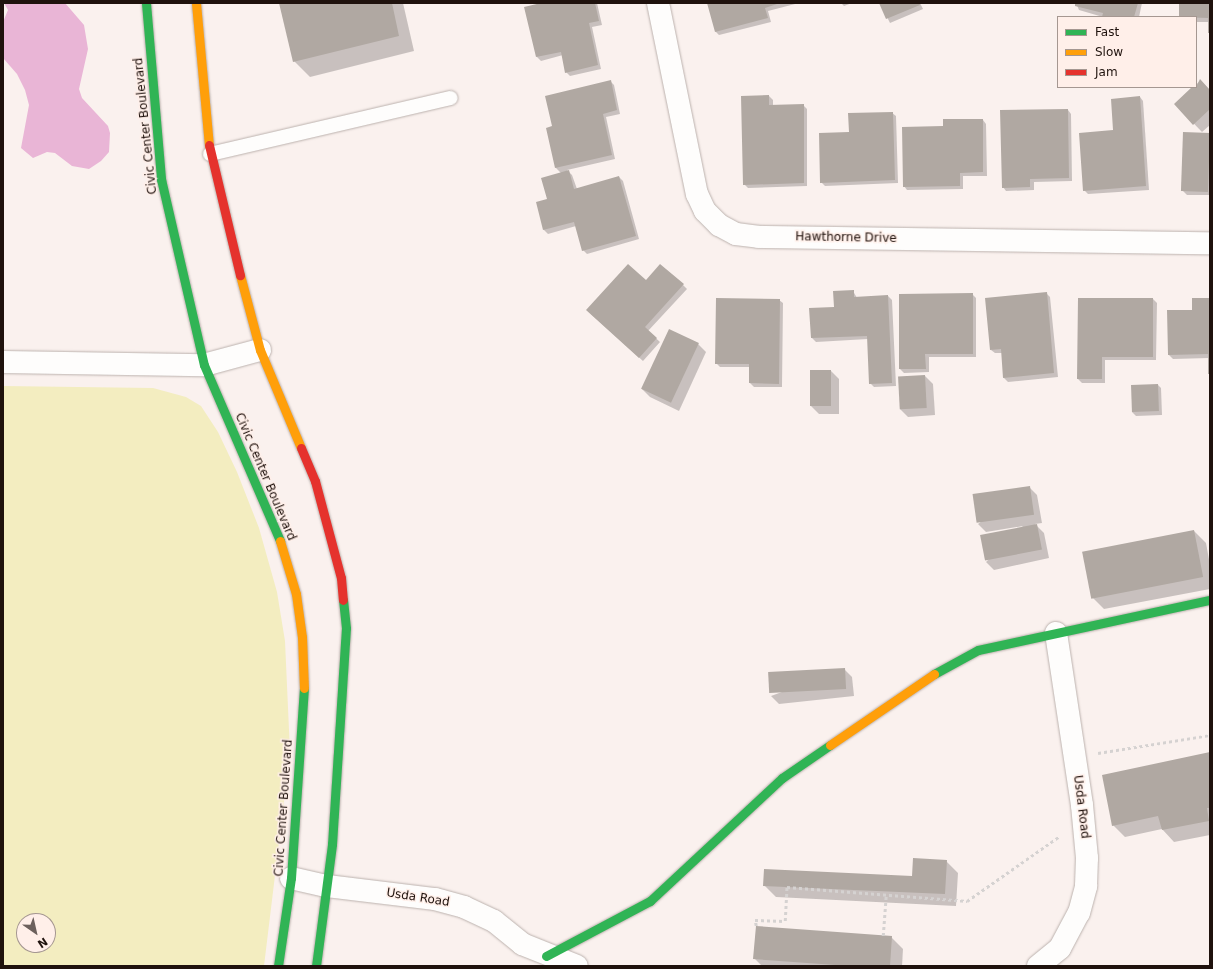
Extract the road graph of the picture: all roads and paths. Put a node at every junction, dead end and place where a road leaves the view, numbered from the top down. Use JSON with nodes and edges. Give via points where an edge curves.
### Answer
{"nodes":[{"id":1,"x":146,"y":3,"type":"edge"},
{"id":2,"x":196,"y":3,"type":"edge"},
{"id":3,"x":658,"y":3,"type":"edge"},
{"id":4,"x":451,"y":98,"type":"dead end"},
{"id":5,"x":210,"y":154,"type":"junction"},
{"id":6,"x":1210,"y":243,"type":"edge"},
{"id":7,"x":260,"y":350,"type":"junction"},
{"id":8,"x":3,"y":362,"type":"edge"},
{"id":9,"x":204,"y":364,"type":"junction"},
{"id":10,"x":1210,"y":600,"type":"edge"},
{"id":11,"x":1056,"y":634,"type":"junction"},
{"id":12,"x":1210,"y":735,"type":"edge"},
{"id":13,"x":1074,"y":757,"type":"junction"},
{"id":14,"x":1083,"y":820,"type":"junction"},
{"id":15,"x":291,"y":878,"type":"junction"},
{"id":16,"x":327,"y":886,"type":"junction"},
{"id":17,"x":886,"y":895,"type":"junction"},
{"id":18,"x":756,"y":926,"type":"dead end"},
{"id":19,"x":883,"y":936,"type":"dead end"},
{"id":20,"x":546,"y":956,"type":"junction"},
{"id":21,"x":278,"y":966,"type":"edge"},
{"id":22,"x":316,"y":966,"type":"edge"},
{"id":23,"x":577,"y":966,"type":"edge"},
{"id":24,"x":1038,"y":966,"type":"edge"}],
"edges":[{"from":1,"to":9,"type":"street","name":"Civic Center Boulevard","via":[[161,179]]},
{"from":2,"to":5,"type":"street"},
{"from":3,"to":6,"type":"street","name":"Hawthorne Drive","via":[[697,194],[705,211],[719,225],[736,234],[759,237]]},
{"from":4,"to":5,"type":"lane"},
{"from":5,"to":7,"type":"street"},
{"from":7,"to":9,"type":"street"},
{"from":7,"to":16,"type":"street","via":[[315,481],[341,578],[346,628]]},
{"from":8,"to":9,"type":"street"},
{"from":9,"to":15,"type":"street","name":"Civic Center Boulevard","via":[[279,538],[296,594],[304,680]]},
{"from":10,"to":11,"type":"street"},
{"from":11,"to":13,"type":"street","name":"Usda Road"},
{"from":11,"to":20,"type":"street","via":[[978,650],[921,681],[782,778],[650,901]]},
{"from":12,"to":13,"type":"path"},
{"from":13,"to":14,"type":"street","name":"Usda Road"},
{"from":14,"to":17,"type":"path","via":[[967,901]]},
{"from":14,"to":24,"type":"street","name":"Usda Road","via":[[1087,858],[1086,886],[1079,912],[1060,948]]},
{"from":15,"to":16,"type":"street","name":"Usda Road"},
{"from":15,"to":21,"type":"street","name":"Civic Center Boulevard"},
{"from":16,"to":20,"type":"street","name":"Usda Road","via":[[434,899],[464,906],[494,921],[522,944]]},
{"from":16,"to":22,"type":"street"},
{"from":17,"to":18,"type":"path","via":[[787,887],[785,921],[755,920]]},
{"from":17,"to":19,"type":"path"},
{"from":20,"to":23,"type":"street","name":"Usda Road"}]}
